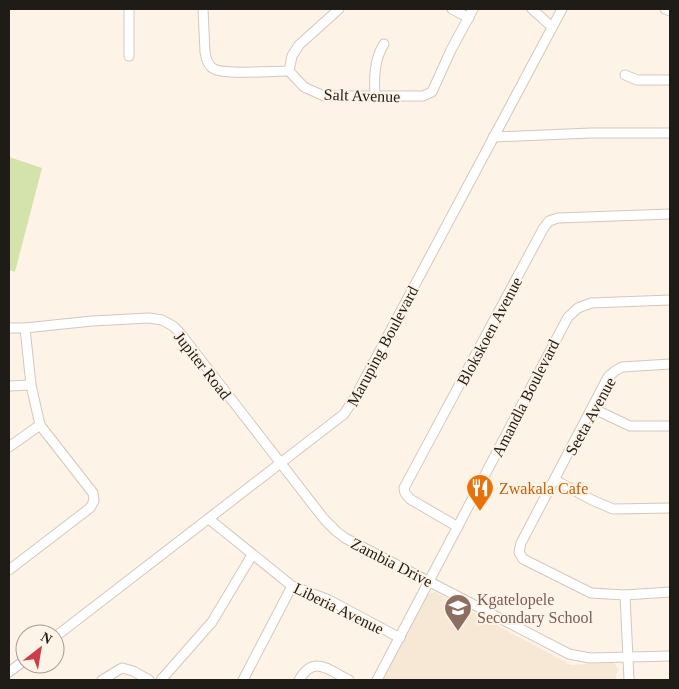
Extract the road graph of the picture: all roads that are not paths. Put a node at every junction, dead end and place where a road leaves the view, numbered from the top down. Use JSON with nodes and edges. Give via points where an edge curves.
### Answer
{"nodes":[{"id":1,"x":129,"y":9,"type":"edge"},
{"id":2,"x":203,"y":9,"type":"edge"},
{"id":3,"x":339,"y":9,"type":"edge"},
{"id":4,"x":452,"y":9,"type":"edge"},
{"id":5,"x":473,"y":9,"type":"edge"},
{"id":6,"x":562,"y":9,"type":"edge"},
{"id":7,"x":665,"y":9,"type":"edge"},
{"id":8,"x":536,"y":10,"type":"edge"},
{"id":9,"x":670,"y":11,"type":"edge"},
{"id":10,"x":468,"y":18,"type":"junction"},
{"id":11,"x":552,"y":27,"type":"junction"},
{"id":12,"x":384,"y":44,"type":"dead end"},
{"id":13,"x":130,"y":56,"type":"dead end"},
{"id":14,"x":289,"y":71,"type":"junction"},
{"id":15,"x":625,"y":75,"type":"dead end"},
{"id":16,"x":670,"y":80,"type":"edge"},
{"id":17,"x":375,"y":97,"type":"junction"},
{"id":18,"x":670,"y":132,"type":"edge"},
{"id":19,"x":494,"y":137,"type":"junction"},
{"id":20,"x":670,"y":214,"type":"edge"},
{"id":21,"x":670,"y":300,"type":"edge"},
{"id":22,"x":9,"y":328,"type":"edge"},
{"id":23,"x":25,"y":328,"type":"junction"},
{"id":24,"x":670,"y":364,"type":"edge"},
{"id":25,"x":31,"y":385,"type":"junction"},
{"id":26,"x":9,"y":386,"type":"edge"},
{"id":27,"x":592,"y":408,"type":"junction"},
{"id":28,"x":40,"y":425,"type":"junction"},
{"id":29,"x":670,"y":426,"type":"edge"},
{"id":30,"x":9,"y":447,"type":"edge"},
{"id":31,"x":281,"y":464,"type":"junction"},
{"id":32,"x":555,"y":480,"type":"junction"},
{"id":33,"x":670,"y":508,"type":"edge"},
{"id":34,"x":209,"y":519,"type":"junction"},
{"id":35,"x":458,"y":527,"type":"junction"},
{"id":36,"x":252,"y":555,"type":"junction"},
{"id":37,"x":9,"y":570,"type":"edge"},
{"id":38,"x":430,"y":582,"type":"junction"},
{"id":39,"x":292,"y":586,"type":"junction"},
{"id":40,"x":670,"y":592,"type":"edge"},
{"id":41,"x":626,"y":595,"type":"junction"},
{"id":42,"x":65,"y":629,"type":"edge"},
{"id":43,"x":400,"y":638,"type":"junction"},
{"id":44,"x":670,"y":656,"type":"edge"},
{"id":45,"x":628,"y":657,"type":"junction"},
{"id":46,"x":102,"y":680,"type":"edge"},
{"id":47,"x":149,"y":680,"type":"edge"},
{"id":48,"x":161,"y":680,"type":"edge"},
{"id":49,"x":243,"y":680,"type":"edge"},
{"id":50,"x":299,"y":680,"type":"edge"},
{"id":51,"x":349,"y":680,"type":"edge"},
{"id":52,"x":377,"y":680,"type":"edge"},
{"id":53,"x":629,"y":680,"type":"edge"}],
"edges":[{"from":1,"to":13,"type":"street"},
{"from":2,"to":14,"type":"street","via":[[206,59],[214,69],[225,72]]},
{"from":3,"to":14,"type":"street","via":[[299,45],[292,56]]},
{"from":4,"to":10,"type":"street"},
{"from":5,"to":10,"type":"street"},
{"from":6,"to":11,"type":"street","name":"Maruping Boulevard"},
{"from":7,"to":9,"type":"street"},
{"from":8,"to":11,"type":"street"},
{"from":10,"to":17,"type":"street","name":"Salt Avenue","via":[[432,92],[423,96]]},
{"from":11,"to":19,"type":"street","name":"Maruping Boulevard"},
{"from":12,"to":17,"type":"street","via":[[377,60]]},
{"from":14,"to":17,"type":"street","name":"Salt Avenue","via":[[304,87],[318,94]]},
{"from":15,"to":16,"type":"street","via":[[637,80]]},
{"from":18,"to":19,"type":"street"},
{"from":19,"to":31,"type":"street","name":"Maruping Boulevard","via":[[348,409]]},
{"from":20,"to":35,"type":"street","name":"Blokskoen Avenue","via":[[563,217],[553,219],[543,229],[404,488],[410,499]]},
{"from":21,"to":35,"type":"street","name":"Amandla Boulevard","via":[[591,303],[573,312],[561,329]]},
{"from":22,"to":23,"type":"street","name":"Jupiter Road"},
{"from":23,"to":25,"type":"street"},
{"from":23,"to":31,"type":"street","name":"Jupiter Road","via":[[134,318],[162,320],[180,333]]},
{"from":24,"to":27,"type":"street","name":"Seeta Avenue","via":[[618,368],[608,377]]},
{"from":25,"to":26,"type":"street"},
{"from":25,"to":28,"type":"street"},
{"from":27,"to":29,"type":"street","via":[[630,426]]},
{"from":27,"to":32,"type":"street","name":"Seeta Avenue"},
{"from":28,"to":30,"type":"street"},
{"from":28,"to":37,"type":"street","via":[[92,493],[94,501],[90,508]]},
{"from":31,"to":34,"type":"street","name":"Maruping Boulevard"},
{"from":31,"to":38,"type":"street","name":"Zambia Drive","via":[[336,532]]},
{"from":32,"to":33,"type":"street","via":[[612,509]]},
{"from":32,"to":41,"type":"street","name":"Seeta Avenue","via":[[521,543],[520,556],[586,591]]},
{"from":34,"to":36,"type":"street","name":"Liberia Avenue"},
{"from":34,"to":42,"type":"street","name":"Maruping Boulevard"},
{"from":35,"to":38,"type":"street","name":"Amandla Boulevard"},
{"from":36,"to":39,"type":"street","name":"Liberia Avenue"},
{"from":36,"to":48,"type":"street","via":[[212,622]]},
{"from":38,"to":43,"type":"street","name":"Amandla Boulevard"},
{"from":38,"to":45,"type":"street","name":"Zambia Drive","via":[[569,654],[590,658]]},
{"from":39,"to":43,"type":"street","name":"Liberia Avenue","via":[[322,597]]},
{"from":39,"to":49,"type":"street"},
{"from":40,"to":41,"type":"street","name":"Seeta Avenue"},
{"from":41,"to":45,"type":"street"},
{"from":43,"to":52,"type":"street","name":"Amandla Boulevard"},
{"from":44,"to":45,"type":"street","name":"Zambia Drive"},
{"from":45,"to":53,"type":"street"},
{"from":46,"to":47,"type":"street","via":[[122,668]]},
{"from":50,"to":51,"type":"street","via":[[314,665]]}]}
